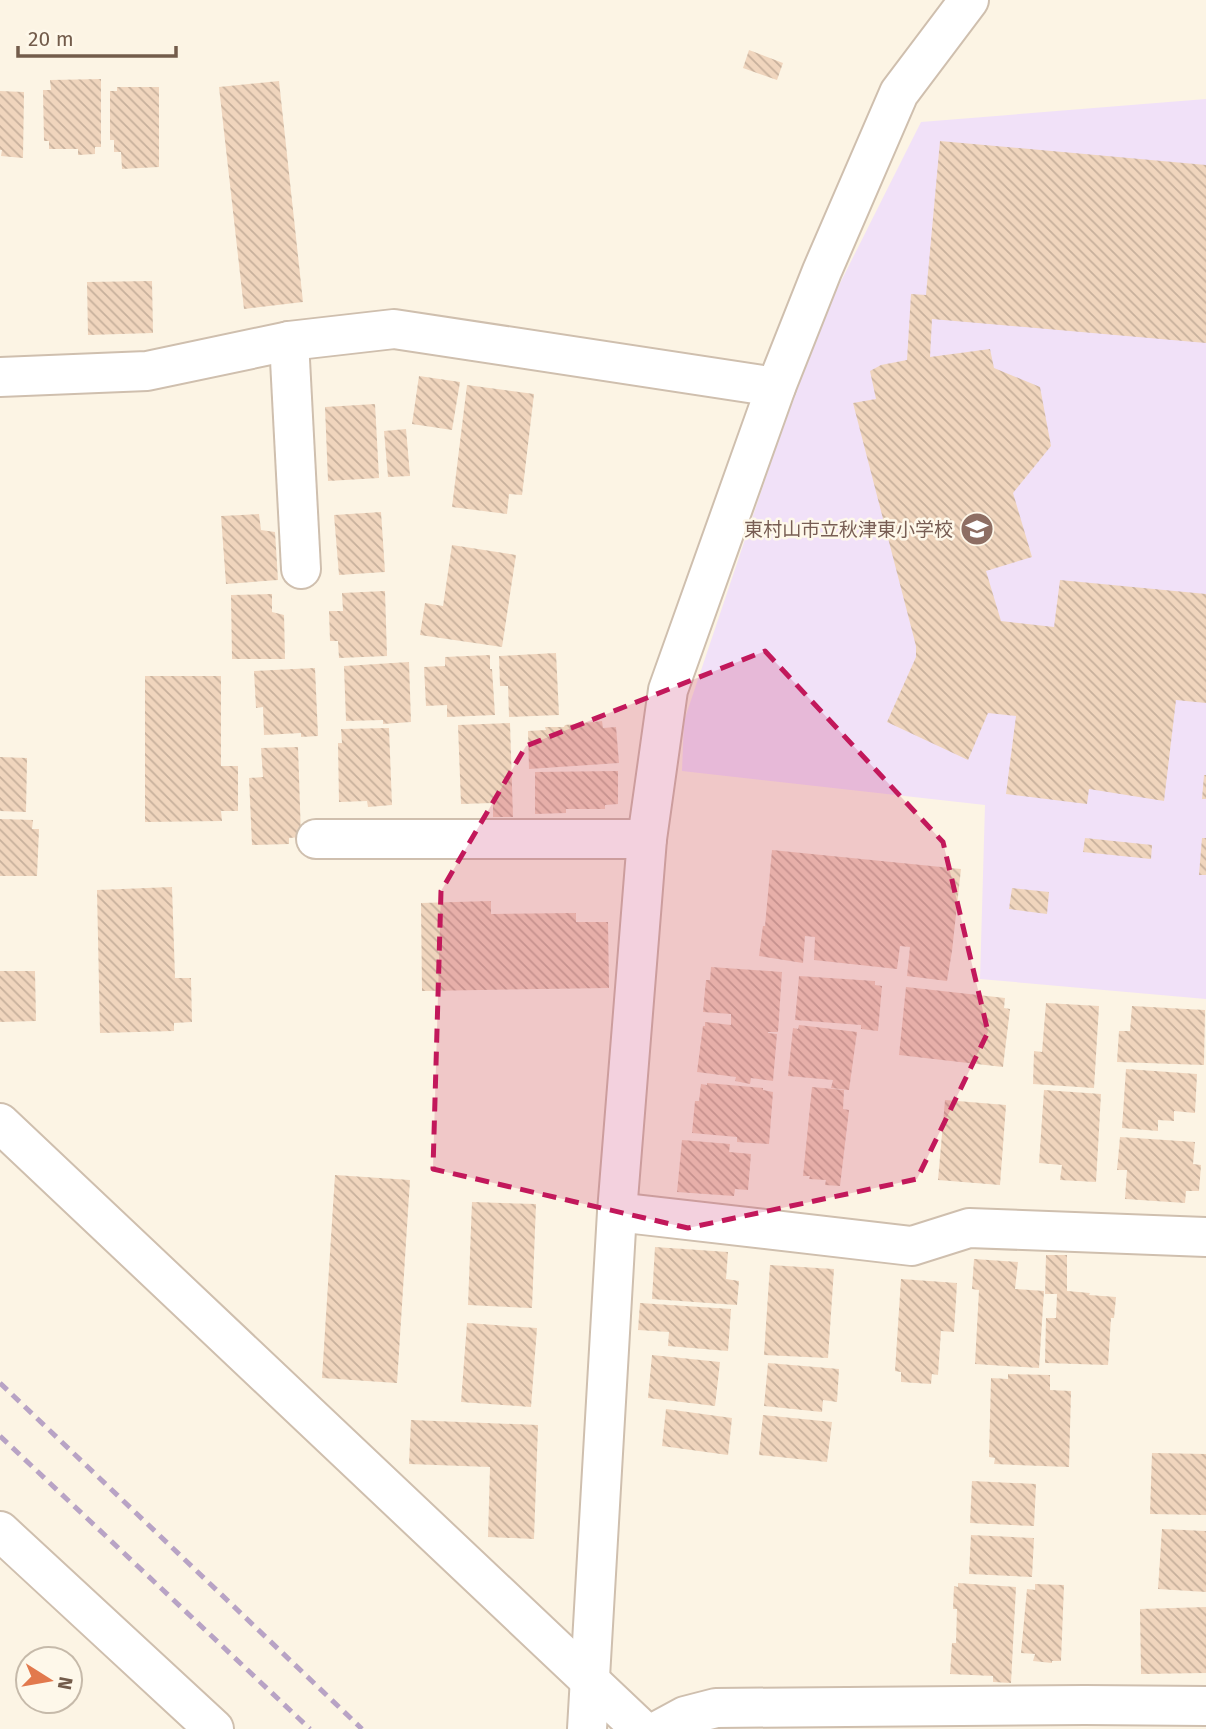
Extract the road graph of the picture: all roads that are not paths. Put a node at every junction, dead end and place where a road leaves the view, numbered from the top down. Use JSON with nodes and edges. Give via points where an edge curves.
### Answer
{"nodes":[{"id":1,"x":969,"y":0,"type":"edge"},
{"id":2,"x":289,"y":341,"type":"junction"},
{"id":3,"x":0,"y":377,"type":"edge"},
{"id":4,"x":776,"y":387,"type":"junction"},
{"id":5,"x":301,"y":569,"type":"dead end"},
{"id":6,"x":316,"y":839,"type":"dead end"},
{"id":7,"x":647,"y":839,"type":"junction"},
{"id":8,"x":0,"y":1123,"type":"edge"},
{"id":9,"x":617,"y":1212,"type":"junction"},
{"id":10,"x":1206,"y":1237,"type":"edge"},
{"id":11,"x":0,"y":1531,"type":"edge"},
{"id":12,"x":1206,"y":1706,"type":"edge"},
{"id":13,"x":588,"y":1708,"type":"edge"},
{"id":14,"x":214,"y":1729,"type":"edge"},
{"id":15,"x":641,"y":1729,"type":"edge"},
{"id":16,"x":661,"y":1729,"type":"edge"}],
"edges":[{"from":1,"to":4,"type":"street","via":[[899,93]]},
{"from":2,"to":3,"type":"street","via":[[147,371]]},
{"from":2,"to":4,"type":"street","via":[[394,329]]},
{"from":2,"to":5,"type":"street"},
{"from":4,"to":7,"type":"street","via":[[668,690]]},
{"from":6,"to":7,"type":"street"},
{"from":7,"to":9,"type":"street"},
{"from":8,"to":13,"type":"street"},
{"from":9,"to":10,"type":"street","via":[[912,1246],[969,1228]]},
{"from":9,"to":13,"type":"street"},
{"from":11,"to":14,"type":"street"},
{"from":12,"to":16,"type":"street","via":[[716,1709],[685,1716]]},
{"from":13,"to":15,"type":"street"}]}
